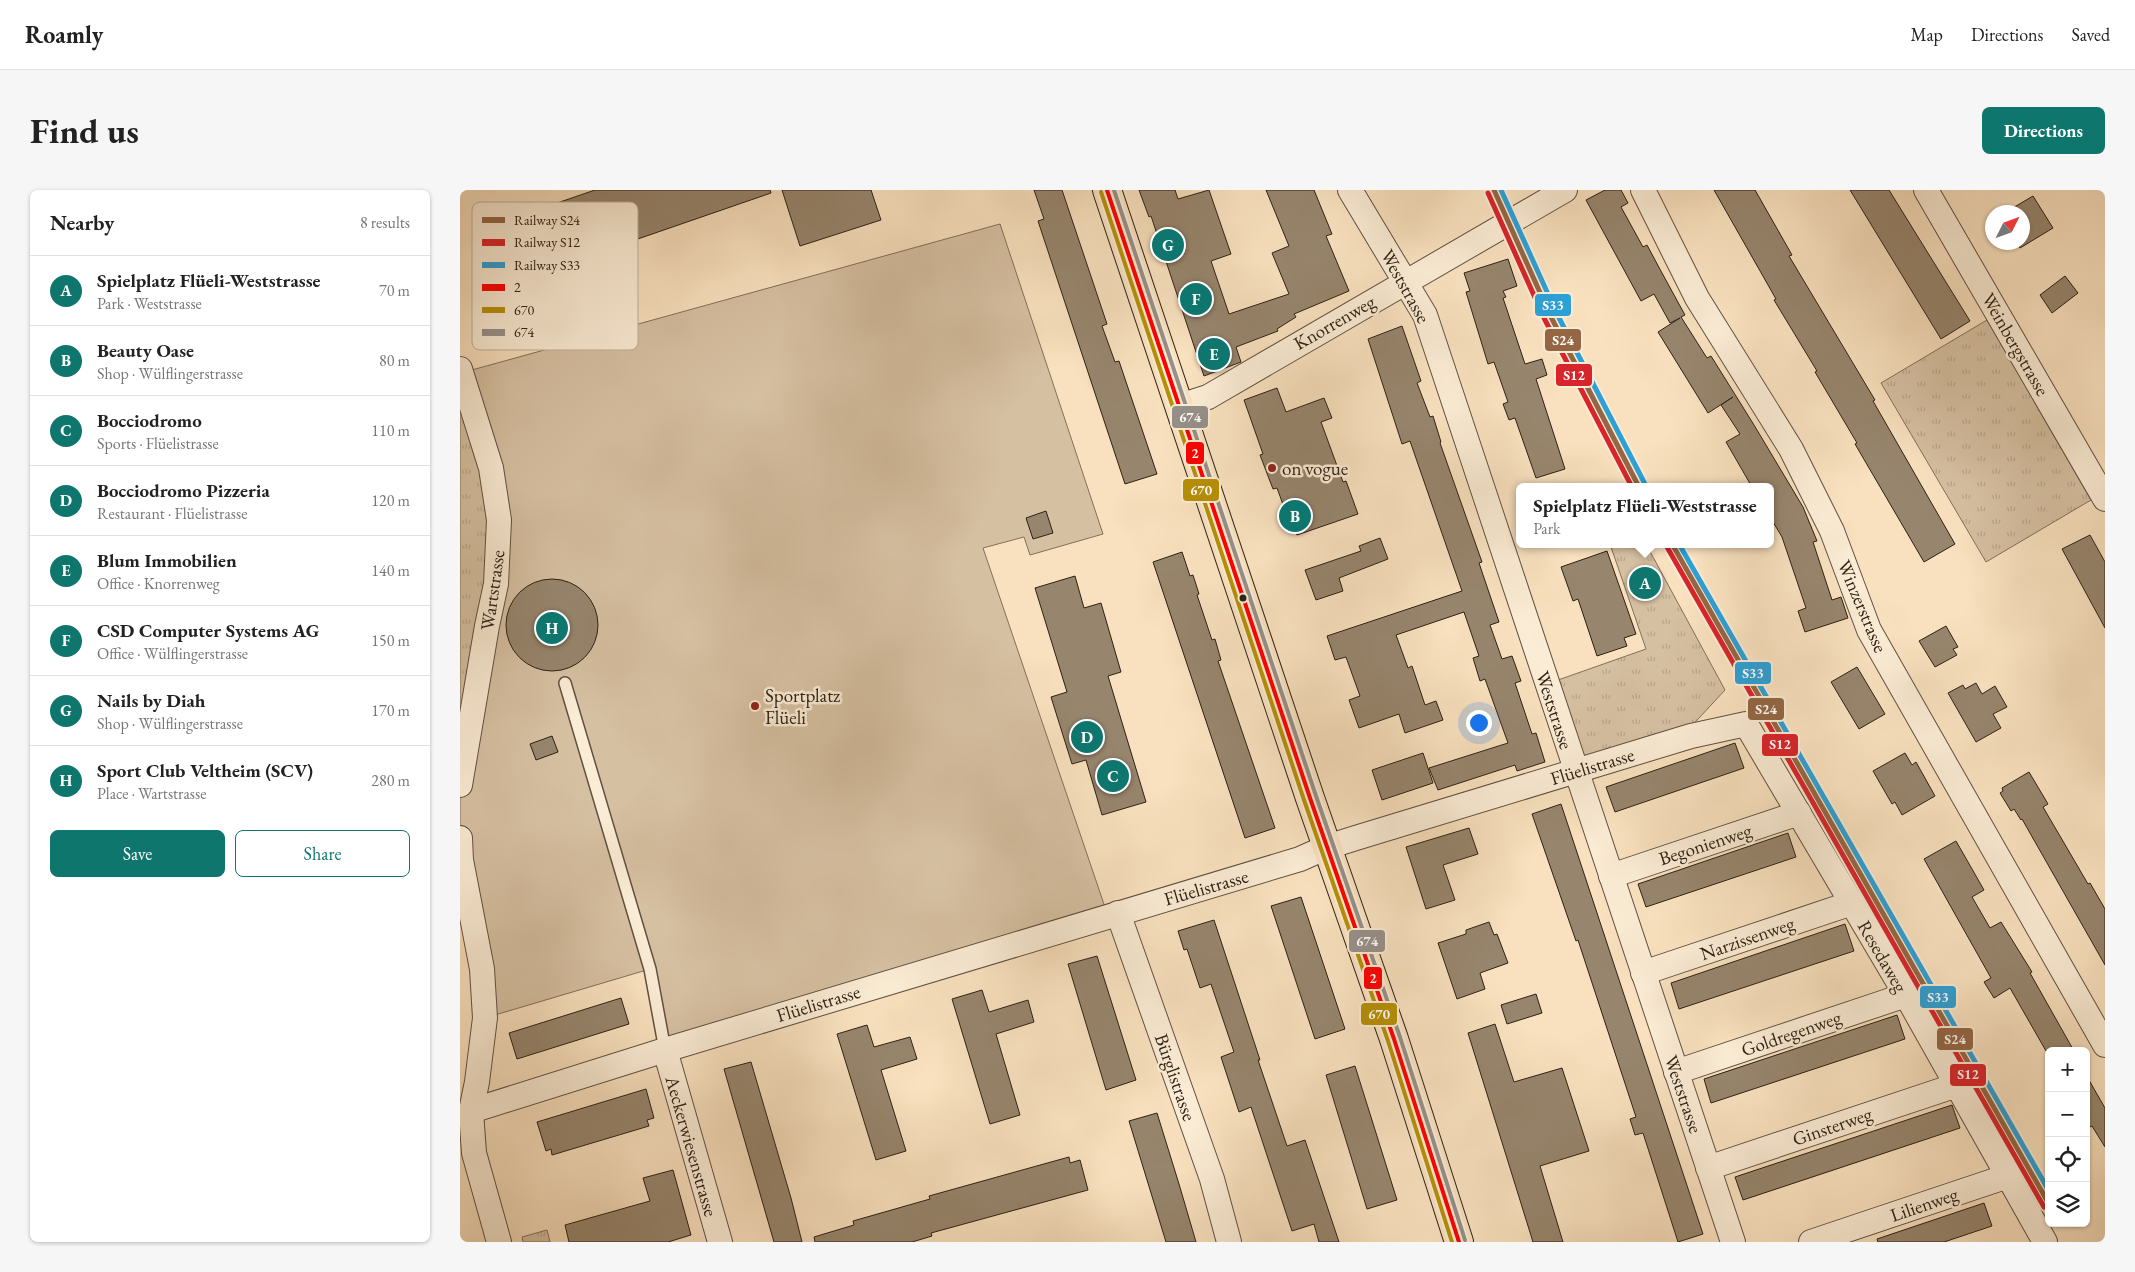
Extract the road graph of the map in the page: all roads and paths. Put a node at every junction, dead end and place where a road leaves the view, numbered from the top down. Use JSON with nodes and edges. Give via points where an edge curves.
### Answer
{"nodes":[{"id":1,"x":1107,"y":190,"type":"edge"},
{"id":2,"x":1350,"y":190,"type":"edge"},
{"id":3,"x":1565,"y":190,"type":"edge"},
{"id":4,"x":1643,"y":190,"type":"edge"},
{"id":5,"x":1926,"y":190,"type":"edge"},
{"id":6,"x":1405,"y":281,"type":"junction"},
{"id":7,"x":460,"y":369,"type":"edge"},
{"id":8,"x":1180,"y":406,"type":"junction"},
{"id":9,"x":2105,"y":499,"type":"edge"},
{"id":10,"x":565,"y":683,"type":"dead end"},
{"id":11,"x":1746,"y":724,"type":"joint"},
{"id":12,"x":1576,"y":771,"type":"junction"},
{"id":13,"x":460,"y":785,"type":"edge"},
{"id":14,"x":1799,"y":813,"type":"junction"},
{"id":15,"x":460,"y":838,"type":"edge"},
{"id":16,"x":1327,"y":847,"type":"junction"},
{"id":17,"x":1610,"y":876,"type":"junction"},
{"id":18,"x":1852,"y":902,"type":"junction"},
{"id":19,"x":1118,"y":913,"type":"junction"},
{"id":20,"x":1643,"y":973,"type":"junction"},
{"id":21,"x":1906,"y":995,"type":"junction"},
{"id":22,"x":2105,"y":1046,"type":"edge"},
{"id":23,"x":665,"y":1050,"type":"junction"},
{"id":24,"x":1676,"y":1072,"type":"junction"},
{"id":25,"x":1957,"y":1084,"type":"junction"},
{"id":26,"x":465,"y":1108,"type":"edge"},
{"id":27,"x":1708,"y":1168,"type":"junction"},
{"id":28,"x":2008,"y":1176,"type":"junction"},
{"id":29,"x":499,"y":1242,"type":"edge"},
{"id":30,"x":720,"y":1242,"type":"edge"},
{"id":31,"x":1229,"y":1242,"type":"edge"},
{"id":32,"x":1459,"y":1242,"type":"edge"},
{"id":33,"x":1733,"y":1242,"type":"edge"},
{"id":34,"x":1811,"y":1242,"type":"edge"},
{"id":35,"x":2045,"y":1242,"type":"edge"}],
"edges":[{"from":1,"to":8,"type":"main road"},
{"from":2,"to":6,"type":"street","name":"Weststrasse"},
{"from":3,"to":6,"type":"street","name":"Knorrenweg"},
{"from":4,"to":22,"type":"street","name":"Winzerstrasse","via":[[1697,298],[1791,449],[1832,531],[1869,630]]},
{"from":5,"to":9,"type":"street","name":"Weinbergstrasse"},
{"from":6,"to":8,"type":"street","name":"Knorrenweg","via":[[1208,397]]},
{"from":6,"to":12,"type":"street","name":"Weststrasse","via":[[1425,315]]},
{"from":7,"to":13,"type":"street","name":"Wartstrasse","via":[[491,468],[499,520],[496,584]]},
{"from":8,"to":16,"type":"main road"},
{"from":10,"to":23,"type":"lane","via":[[650,969]]},
{"from":11,"to":12,"type":"street","name":"Flüelistrasse","via":[[1691,736]]},
{"from":11,"to":14,"type":"street","name":"Resedaweg"},
{"from":12,"to":16,"type":"street","name":"Flüelistrasse"},
{"from":12,"to":17,"type":"street","name":"Weststrasse"},
{"from":14,"to":17,"type":"street","name":"Begonienweg"},
{"from":14,"to":18,"type":"street","name":"Resedaweg"},
{"from":15,"to":26,"type":"street","via":[[461,860],[482,969],[485,1018],[477,1082]]},
{"from":16,"to":19,"type":"street","name":"Flüelistrasse","via":[[1300,859]]},
{"from":16,"to":32,"type":"main road"},
{"from":17,"to":20,"type":"street","name":"Weststrasse"},
{"from":18,"to":20,"type":"street","name":"Narzissenweg"},
{"from":18,"to":21,"type":"street","name":"Resedaweg"},
{"from":19,"to":23,"type":"street","name":"Flüelistrasse"},
{"from":19,"to":31,"type":"street","name":"Bürglistrasse","via":[[1212,1179]]},
{"from":20,"to":24,"type":"street","name":"Weststrasse"},
{"from":21,"to":24,"type":"street","name":"Goldregenweg"},
{"from":21,"to":25,"type":"street","name":"Resedaweg"},
{"from":23,"to":26,"type":"street","name":"Flüelistrasse"},
{"from":23,"to":30,"type":"street","name":"Aeckerwiesenstrasse"},
{"from":24,"to":27,"type":"street","name":"Weststrasse"},
{"from":25,"to":27,"type":"street","name":"Ginsterweg"},
{"from":25,"to":28,"type":"street","name":"Resedaweg"},
{"from":26,"to":29,"type":"street"},
{"from":27,"to":33,"type":"street","name":"Weststrasse"},
{"from":28,"to":34,"type":"street","name":"Lilienweg"},
{"from":28,"to":35,"type":"street","name":"Resedaweg"}]}
